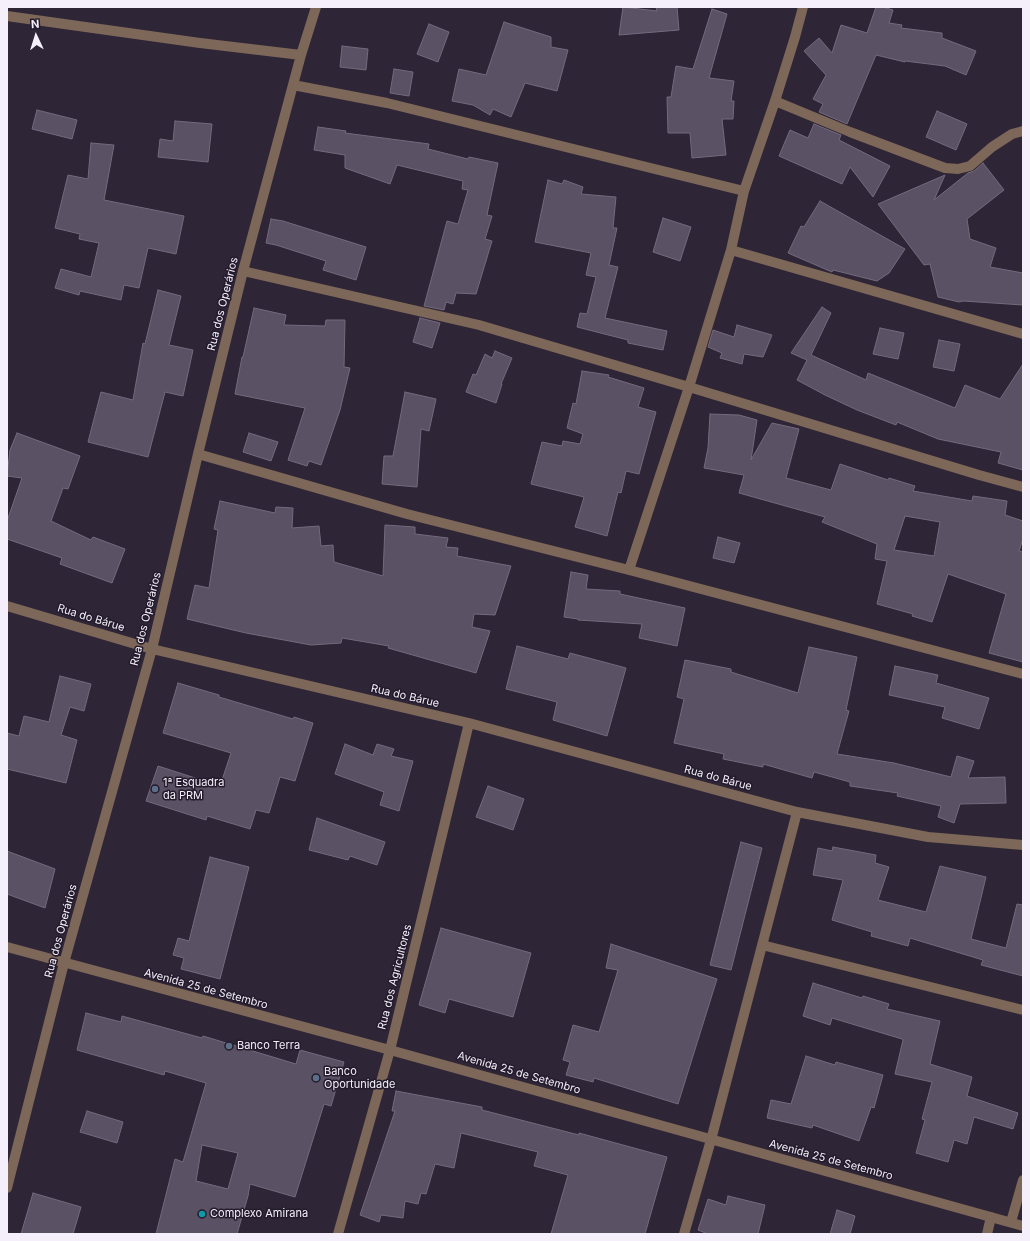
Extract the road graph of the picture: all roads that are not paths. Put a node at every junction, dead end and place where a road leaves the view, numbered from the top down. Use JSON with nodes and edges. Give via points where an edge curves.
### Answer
{"nodes":[{"id":1,"x":316,"y":7,"type":"edge"},
{"id":2,"x":803,"y":7,"type":"edge"},
{"id":3,"x":7,"y":16,"type":"edge"},
{"id":4,"x":301,"y":55,"type":"junction"},
{"id":5,"x":293,"y":86,"type":"junction"},
{"id":6,"x":775,"y":101,"type":"junction"},
{"id":7,"x":1023,"y":131,"type":"edge"},
{"id":8,"x":744,"y":191,"type":"junction"},
{"id":9,"x":731,"y":250,"type":"junction"},
{"id":10,"x":243,"y":270,"type":"junction"},
{"id":11,"x":1023,"y":334,"type":"edge"},
{"id":12,"x":689,"y":387,"type":"junction"},
{"id":13,"x":198,"y":454,"type":"junction"},
{"id":14,"x":1023,"y":487,"type":"edge"},
{"id":15,"x":629,"y":570,"type":"junction"},
{"id":16,"x":7,"y":606,"type":"edge"},
{"id":17,"x":152,"y":649,"type":"junction"},
{"id":18,"x":1023,"y":674,"type":"edge"},
{"id":19,"x":469,"y":723,"type":"junction"},
{"id":20,"x":796,"y":812,"type":"junction"},
{"id":21,"x":1023,"y":845,"type":"edge"},
{"id":22,"x":762,"y":945,"type":"junction"},
{"id":23,"x":7,"y":947,"type":"edge"},
{"id":24,"x":64,"y":963,"type":"junction"},
{"id":25,"x":1023,"y":1010,"type":"edge"},
{"id":26,"x":390,"y":1050,"type":"junction"},
{"id":27,"x":711,"y":1140,"type":"junction"},
{"id":28,"x":1023,"y":1180,"type":"edge"},
{"id":29,"x":7,"y":1188,"type":"edge"},
{"id":30,"x":991,"y":1217,"type":"junction"},
{"id":31,"x":1011,"y":1222,"type":"junction"},
{"id":32,"x":1023,"y":1226,"type":"edge"},
{"id":33,"x":338,"y":1234,"type":"edge"},
{"id":34,"x":684,"y":1234,"type":"edge"},
{"id":35,"x":987,"y":1234,"type":"edge"}],
"edges":[{"from":1,"to":4,"type":"street","name":"Rua dos Operários"},
{"from":2,"to":6,"type":"street"},
{"from":3,"to":4,"type":"street","via":[[200,44]]},
{"from":4,"to":5,"type":"street","name":"Rua dos Operários"},
{"from":5,"to":8,"type":"street","via":[[387,103]]},
{"from":5,"to":10,"type":"street","name":"Rua dos Operários"},
{"from":6,"to":7,"type":"street","via":[[945,168],[958,169],[970,166],[992,147],[1012,134]]},
{"from":6,"to":8,"type":"street"},
{"from":8,"to":9,"type":"street"},
{"from":9,"to":11,"type":"street"},
{"from":9,"to":12,"type":"street"},
{"from":10,"to":12,"type":"street","via":[[479,325]]},
{"from":10,"to":13,"type":"street","name":"Rua dos Operários"},
{"from":12,"to":14,"type":"street","via":[[979,476]]},
{"from":12,"to":15,"type":"street"},
{"from":13,"to":15,"type":"street","via":[[407,514]]},
{"from":13,"to":17,"type":"street","name":"Rua dos Operários"},
{"from":15,"to":18,"type":"street"},
{"from":16,"to":17,"type":"street","name":"Rua do Bárue"},
{"from":17,"to":19,"type":"street","name":"Rua do Bárue"},
{"from":17,"to":24,"type":"street","name":"Rua dos Operários"},
{"from":19,"to":20,"type":"street","name":"Rua do Bárue"},
{"from":19,"to":26,"type":"street","name":"Rua dos Agricultores"},
{"from":20,"to":21,"type":"street","name":"Rua do Bárue","via":[[928,837]]},
{"from":20,"to":22,"type":"street"},
{"from":22,"to":25,"type":"street"},
{"from":22,"to":27,"type":"street"},
{"from":23,"to":24,"type":"street","name":"Avenida 25 de Setembro"},
{"from":24,"to":26,"type":"street","name":"Avenida 25 de Setembro"},
{"from":24,"to":29,"type":"street","name":"Rua dos Operários"},
{"from":26,"to":27,"type":"street","name":"Avenida 25 de Setembro"},
{"from":26,"to":33,"type":"street","name":"Rua dos Agricultores"},
{"from":27,"to":30,"type":"street","name":"Avenida 25 de Setembro"},
{"from":27,"to":34,"type":"street"},
{"from":28,"to":31,"type":"street"},
{"from":30,"to":31,"type":"street","name":"Avenida 25 de Setembro"},
{"from":30,"to":35,"type":"street"},
{"from":31,"to":32,"type":"street","name":"Avenida 25 de Setembro"}]}
